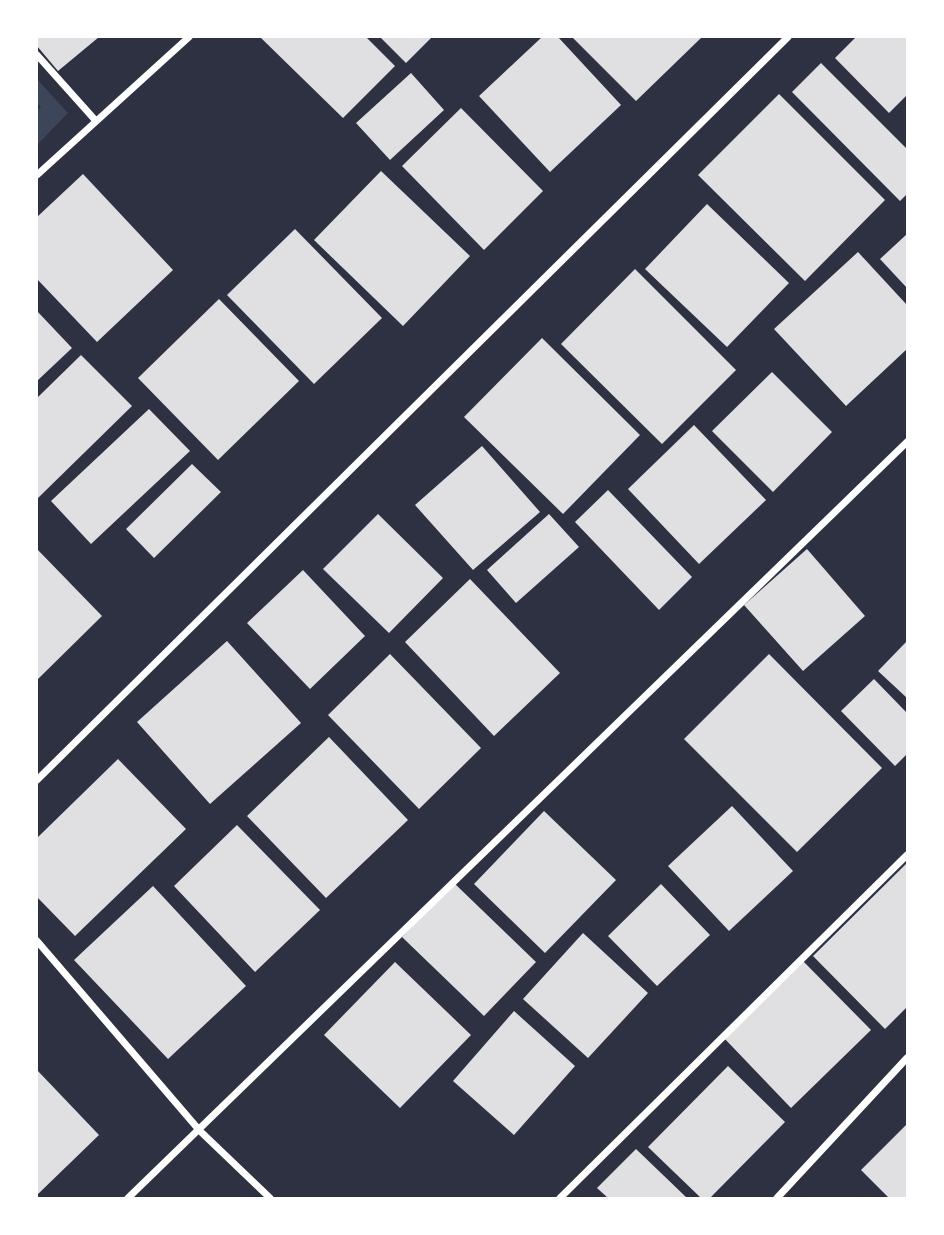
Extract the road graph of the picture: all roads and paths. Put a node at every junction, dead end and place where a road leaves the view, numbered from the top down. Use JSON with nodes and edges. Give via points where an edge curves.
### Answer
{"nodes":[{"id":1,"x":189,"y":37,"type":"edge"},
{"id":2,"x":788,"y":37,"type":"edge"},
{"id":3,"x":37,"y":55,"type":"edge"},
{"id":4,"x":96,"y":121,"type":"junction"},
{"id":5,"x":37,"y":175,"type":"edge"},
{"id":6,"x":907,"y":442,"type":"edge"},
{"id":7,"x":37,"y":780,"type":"edge"},
{"id":8,"x":907,"y":855,"type":"edge"},
{"id":9,"x":37,"y":941,"type":"edge"},
{"id":10,"x":907,"y":1058,"type":"edge"},
{"id":11,"x":200,"y":1130,"type":"junction"},
{"id":12,"x":128,"y":1198,"type":"edge"},
{"id":13,"x":270,"y":1198,"type":"edge"},
{"id":14,"x":560,"y":1198,"type":"edge"},
{"id":15,"x":777,"y":1198,"type":"edge"}],
"edges":[{"from":1,"to":4,"type":"street"},
{"from":2,"to":7,"type":"street"},
{"from":3,"to":4,"type":"street"},
{"from":4,"to":5,"type":"street"},
{"from":6,"to":11,"type":"street"},
{"from":8,"to":14,"type":"street"},
{"from":9,"to":11,"type":"street"},
{"from":10,"to":15,"type":"street"},
{"from":11,"to":12,"type":"street"},
{"from":11,"to":13,"type":"street"}]}
